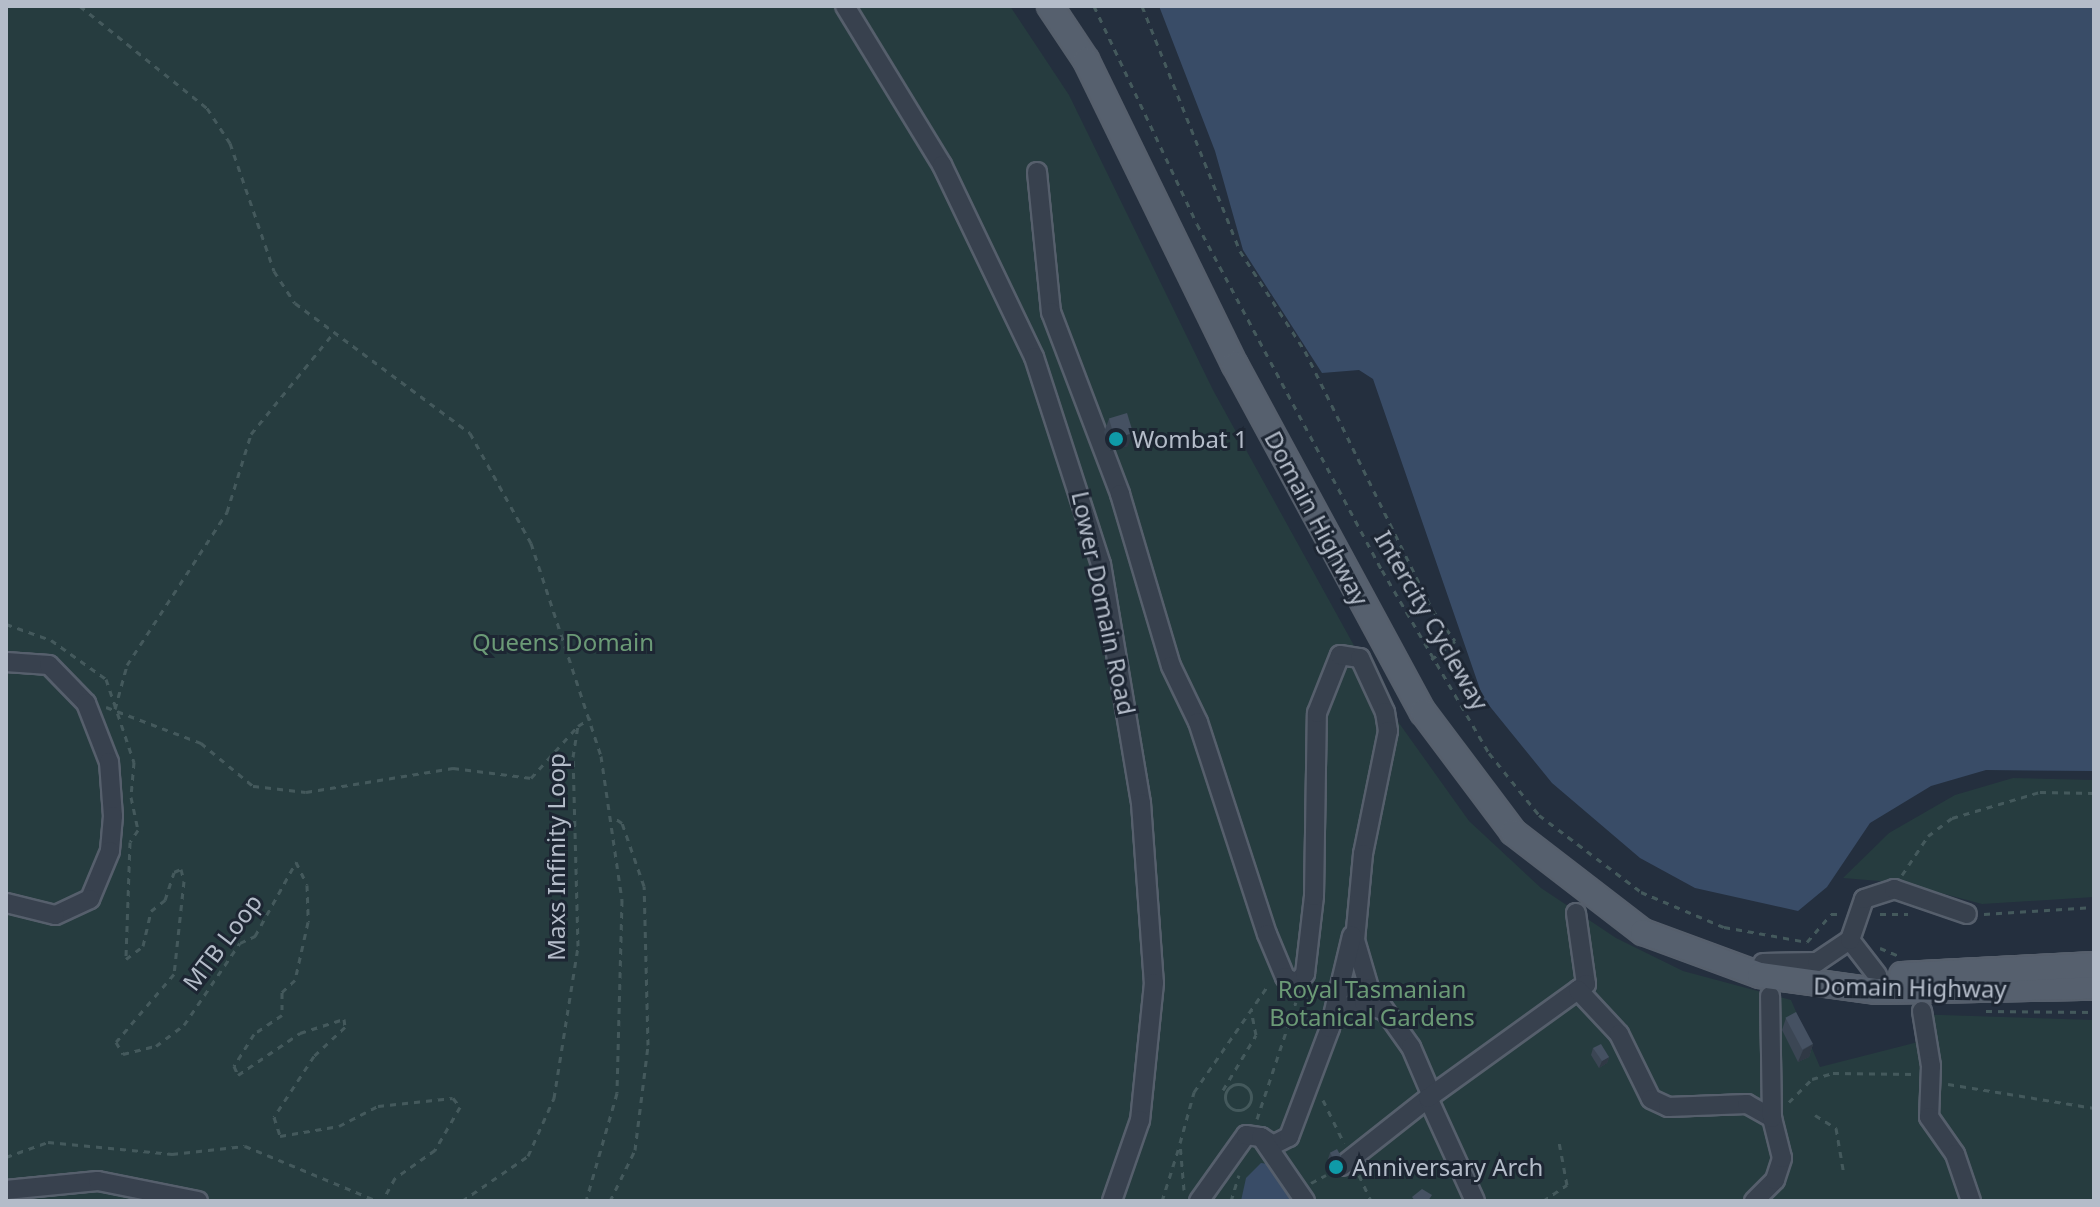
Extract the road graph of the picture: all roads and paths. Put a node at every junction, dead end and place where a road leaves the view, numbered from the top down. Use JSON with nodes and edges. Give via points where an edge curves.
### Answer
{"nodes":[{"id":1,"x":80,"y":6,"type":"edge"},
{"id":2,"x":845,"y":6,"type":"edge"},
{"id":3,"x":1050,"y":6,"type":"edge"},
{"id":4,"x":1094,"y":6,"type":"edge"},
{"id":5,"x":1142,"y":6,"type":"edge"},
{"id":6,"x":1037,"y":172,"type":"dead end"},
{"id":7,"x":332,"y":335,"type":"junction"},
{"id":8,"x":1431,"y":660,"type":"junction"},
{"id":9,"x":6,"y":662,"type":"edge"},
{"id":10,"x":86,"y":703,"type":"junction"},
{"id":11,"x":115,"y":709,"type":"junction"},
{"id":12,"x":591,"y":718,"type":"junction"},
{"id":13,"x":578,"y":726,"type":"junction"},
{"id":14,"x":2094,"y":793,"type":"edge"},
{"id":15,"x":613,"y":817,"type":"junction"},
{"id":16,"x":130,"y":842,"type":"dead end"},
{"id":17,"x":1894,"y":889,"type":"junction"},
{"id":18,"x":1601,"y":901,"type":"junction"},
{"id":19,"x":6,"y":903,"type":"edge"},
{"id":20,"x":2094,"y":907,"type":"edge"},
{"id":21,"x":1576,"y":913,"type":"dead end"},
{"id":22,"x":1855,"y":913,"type":"junction"},
{"id":23,"x":1919,"y":914,"type":"dead end"},
{"id":24,"x":1967,"y":914,"type":"joint"},
{"id":25,"x":1354,"y":926,"type":"junction"},
{"id":26,"x":1850,"y":940,"type":"junction"},
{"id":27,"x":1281,"y":963,"type":"junction"},
{"id":28,"x":1763,"y":963,"type":"junction"},
{"id":29,"x":2094,"y":965,"type":"edge"},
{"id":30,"x":1877,"y":975,"type":"junction"},
{"id":31,"x":1296,"y":983,"type":"junction"},
{"id":32,"x":2094,"y":987,"type":"edge"},
{"id":33,"x":1578,"y":990,"type":"junction"},
{"id":34,"x":1770,"y":996,"type":"dead end"},
{"id":35,"x":1335,"y":1009,"type":"junction"},
{"id":36,"x":1251,"y":1010,"type":"junction"},
{"id":37,"x":1385,"y":1011,"type":"junction"},
{"id":38,"x":1922,"y":1011,"type":"dead end"},
{"id":39,"x":1969,"y":1011,"type":"dead end"},
{"id":40,"x":2094,"y":1012,"type":"edge"},
{"id":41,"x":1312,"y":1076,"type":"junction"},
{"id":42,"x":1931,"y":1079,"type":"junction"},
{"id":43,"x":1223,"y":1090,"type":"junction"},
{"id":44,"x":1430,"y":1097,"type":"junction"},
{"id":45,"x":1252,"y":1107,"type":"junction"},
{"id":46,"x":2094,"y":1108,"type":"edge"},
{"id":47,"x":1262,"y":1112,"type":"junction"},
{"id":48,"x":1815,"y":1115,"type":"dead end"},
{"id":49,"x":1774,"y":1122,"type":"junction"},
{"id":50,"x":1254,"y":1136,"type":"junction"},
{"id":51,"x":1559,"y":1142,"type":"dead end"},
{"id":52,"x":1180,"y":1143,"type":"junction"},
{"id":53,"x":6,"y":1157,"type":"edge"},
{"id":54,"x":1347,"y":1163,"type":"junction"},
{"id":55,"x":1239,"y":1170,"type":"dead end"},
{"id":56,"x":1844,"y":1175,"type":"dead end"},
{"id":57,"x":6,"y":1190,"type":"edge"},
{"id":58,"x":1192,"y":1200,"type":"edge"},
{"id":59,"x":198,"y":1201,"type":"edge"},
{"id":60,"x":380,"y":1201,"type":"edge"},
{"id":61,"x":462,"y":1201,"type":"edge"},
{"id":62,"x":586,"y":1201,"type":"edge"},
{"id":63,"x":610,"y":1201,"type":"edge"},
{"id":64,"x":1112,"y":1201,"type":"edge"},
{"id":65,"x":1162,"y":1201,"type":"edge"},
{"id":66,"x":1231,"y":1201,"type":"edge"},
{"id":67,"x":1305,"y":1201,"type":"edge"},
{"id":68,"x":1371,"y":1201,"type":"edge"},
{"id":69,"x":1475,"y":1201,"type":"edge"},
{"id":70,"x":1543,"y":1201,"type":"edge"},
{"id":71,"x":1754,"y":1201,"type":"edge"},
{"id":72,"x":1971,"y":1201,"type":"edge"}],
"edges":[{"from":1,"to":7,"type":"path","name":"Maxs Infinity Loop","via":[[207,108],[239,165],[274,271]]},
{"from":2,"to":64,"type":"street","name":"Lower Domain Road","via":[[942,165],[1028,344],[1101,564],[1141,803],[1154,983],[1140,1120]]},
{"from":3,"to":18,"type":"main road","name":"Domain Highway","via":[[1086,60],[1235,365],[1423,712],[1513,832]]},
{"from":4,"to":8,"type":"path","name":"Intercity Cycleway","via":[[1197,224]]},
{"from":5,"to":8,"type":"path","via":[[1240,251],[1305,351],[1432,609],[1455,641]]},
{"from":6,"to":27,"type":"street","via":[[1051,312]]},
{"from":7,"to":11,"type":"path","via":[[251,434],[227,512],[127,665]]},
{"from":7,"to":12,"type":"path","name":"Maxs Infinity Loop","via":[[426,395],[470,433],[495,468],[554,600]]},
{"from":8,"to":22,"type":"path","name":"Intercity Cycleway","via":[[1539,815],[1641,892],[1724,927],[1791,940],[1813,940],[1831,914]]},
{"from":9,"to":10,"type":"street","via":[[49,665]]},
{"from":10,"to":11,"type":"path"},
{"from":10,"to":19,"type":"street","via":[[111,788],[110,851],[100,879],[90,899],[55,915]]},
{"from":11,"to":13,"type":"path","via":[[201,743],[253,786],[306,792],[453,768],[531,778]]},
{"from":12,"to":13,"type":"path","name":"Maxs Infinity Loop"},
{"from":12,"to":15,"type":"path","name":"Maxs Infinity Loop"},
{"from":13,"to":61,"type":"path","name":"Maxs Infinity Loop","via":[[571,799],[578,946],[554,1098],[528,1156]]},
{"from":14,"to":17,"type":"path","via":[[2040,792],[1952,818],[1928,836]]},
{"from":15,"to":62,"type":"path","name":"Maxs Infinity Loop","via":[[624,932],[622,1040],[611,1132]]},
{"from":15,"to":63,"type":"path","via":[[622,823],[644,886],[648,1045],[635,1150]]},
{"from":16,"to":60,"type":"path","name":"MTB Loop","via":[[126,959],[143,946],[151,911],[165,900],[174,872],[181,869],[184,881],[174,974],[116,1042],[123,1054],[156,1046],[184,1025],[240,943],[255,936],[296,862],[307,885],[308,922],[295,980],[282,992],[282,1015],[254,1034],[234,1066],[238,1075],[300,1033],[344,1019],[345,1027],[314,1056],[274,1117],[280,1136],[339,1126],[378,1106],[453,1098],[460,1107],[435,1150],[395,1178]]},
{"from":17,"to":22,"type":"street","via":[[1864,899]]},
{"from":17,"to":24,"type":"street"},
{"from":18,"to":28,"type":"main road","name":"Domain Highway"},
{"from":18,"to":32,"type":"main road","name":"Domain Highway","via":[[1697,956],[1800,985],[1877,991]]},
{"from":20,"to":24,"type":"path"},
{"from":21,"to":33,"type":"street","via":[[1586,984]]},
{"from":22,"to":23,"type":"path","name":"Intercity Cycleway"},
{"from":22,"to":26,"type":"street"},
{"from":25,"to":31,"type":"street","via":[[1388,731],[1366,670],[1349,653],[1340,655],[1317,713],[1314,896],[1305,974]]},
{"from":25,"to":35,"type":"street"},
{"from":25,"to":37,"type":"street","via":[[1360,965]]},
{"from":26,"to":28,"type":"street","via":[[1817,962]]},
{"from":26,"to":30,"type":"street"},
{"from":27,"to":31,"type":"street"},
{"from":27,"to":36,"type":"path"},
{"from":28,"to":30,"type":"main road","name":"Domain Highway"},
{"from":29,"to":30,"type":"main road","name":"Domain Highway"},
{"from":31,"to":47,"type":"path","via":[[1287,1044]]},
{"from":33,"to":44,"type":"street"},
{"from":33,"to":49,"type":"street","via":[[1619,1034],[1651,1099],[1668,1107],[1747,1104]]},
{"from":34,"to":49,"type":"street"},
{"from":35,"to":37,"type":"street","via":[[1364,1003]]},
{"from":35,"to":41,"type":"street"},
{"from":36,"to":43,"type":"path","via":[[1256,1035]]},
{"from":36,"to":52,"type":"path","via":[[1194,1092]]},
{"from":37,"to":44,"type":"street"},
{"from":38,"to":42,"type":"street"},
{"from":39,"to":40,"type":"path"},
{"from":41,"to":50,"type":"street","via":[[1289,1137],[1273,1145]]},
{"from":41,"to":54,"type":"path"},
{"from":42,"to":46,"type":"path"},
{"from":42,"to":49,"type":"path","via":[[1818,1077],[1801,1088]]},
{"from":42,"to":72,"type":"street","via":[[1929,1117],[1955,1154]]},
{"from":43,"to":45,"type":"path","via":[[1220,1096],[1240,1110]]},
{"from":43,"to":45,"type":"path","via":[[1233,1083],[1249,1093]]},
{"from":44,"to":54,"type":"street"},
{"from":44,"to":69,"type":"street"},
{"from":45,"to":47,"type":"path"},
{"from":47,"to":50,"type":"path"},
{"from":48,"to":56,"type":"path","via":[[1836,1128]]},
{"from":49,"to":71,"type":"street","via":[[1782,1158],[1775,1180]]},
{"from":50,"to":58,"type":"street"},
{"from":50,"to":67,"type":"street"},
{"from":51,"to":70,"type":"path","via":[[1567,1185]]},
{"from":52,"to":58,"type":"path"},
{"from":52,"to":65,"type":"path"},
{"from":53,"to":60,"type":"path","via":[[57,1142],[188,1154],[245,1146]]},
{"from":54,"to":68,"type":"path"},
{"from":55,"to":66,"type":"path"},
{"from":57,"to":59,"type":"street","via":[[98,1181]]}]}
